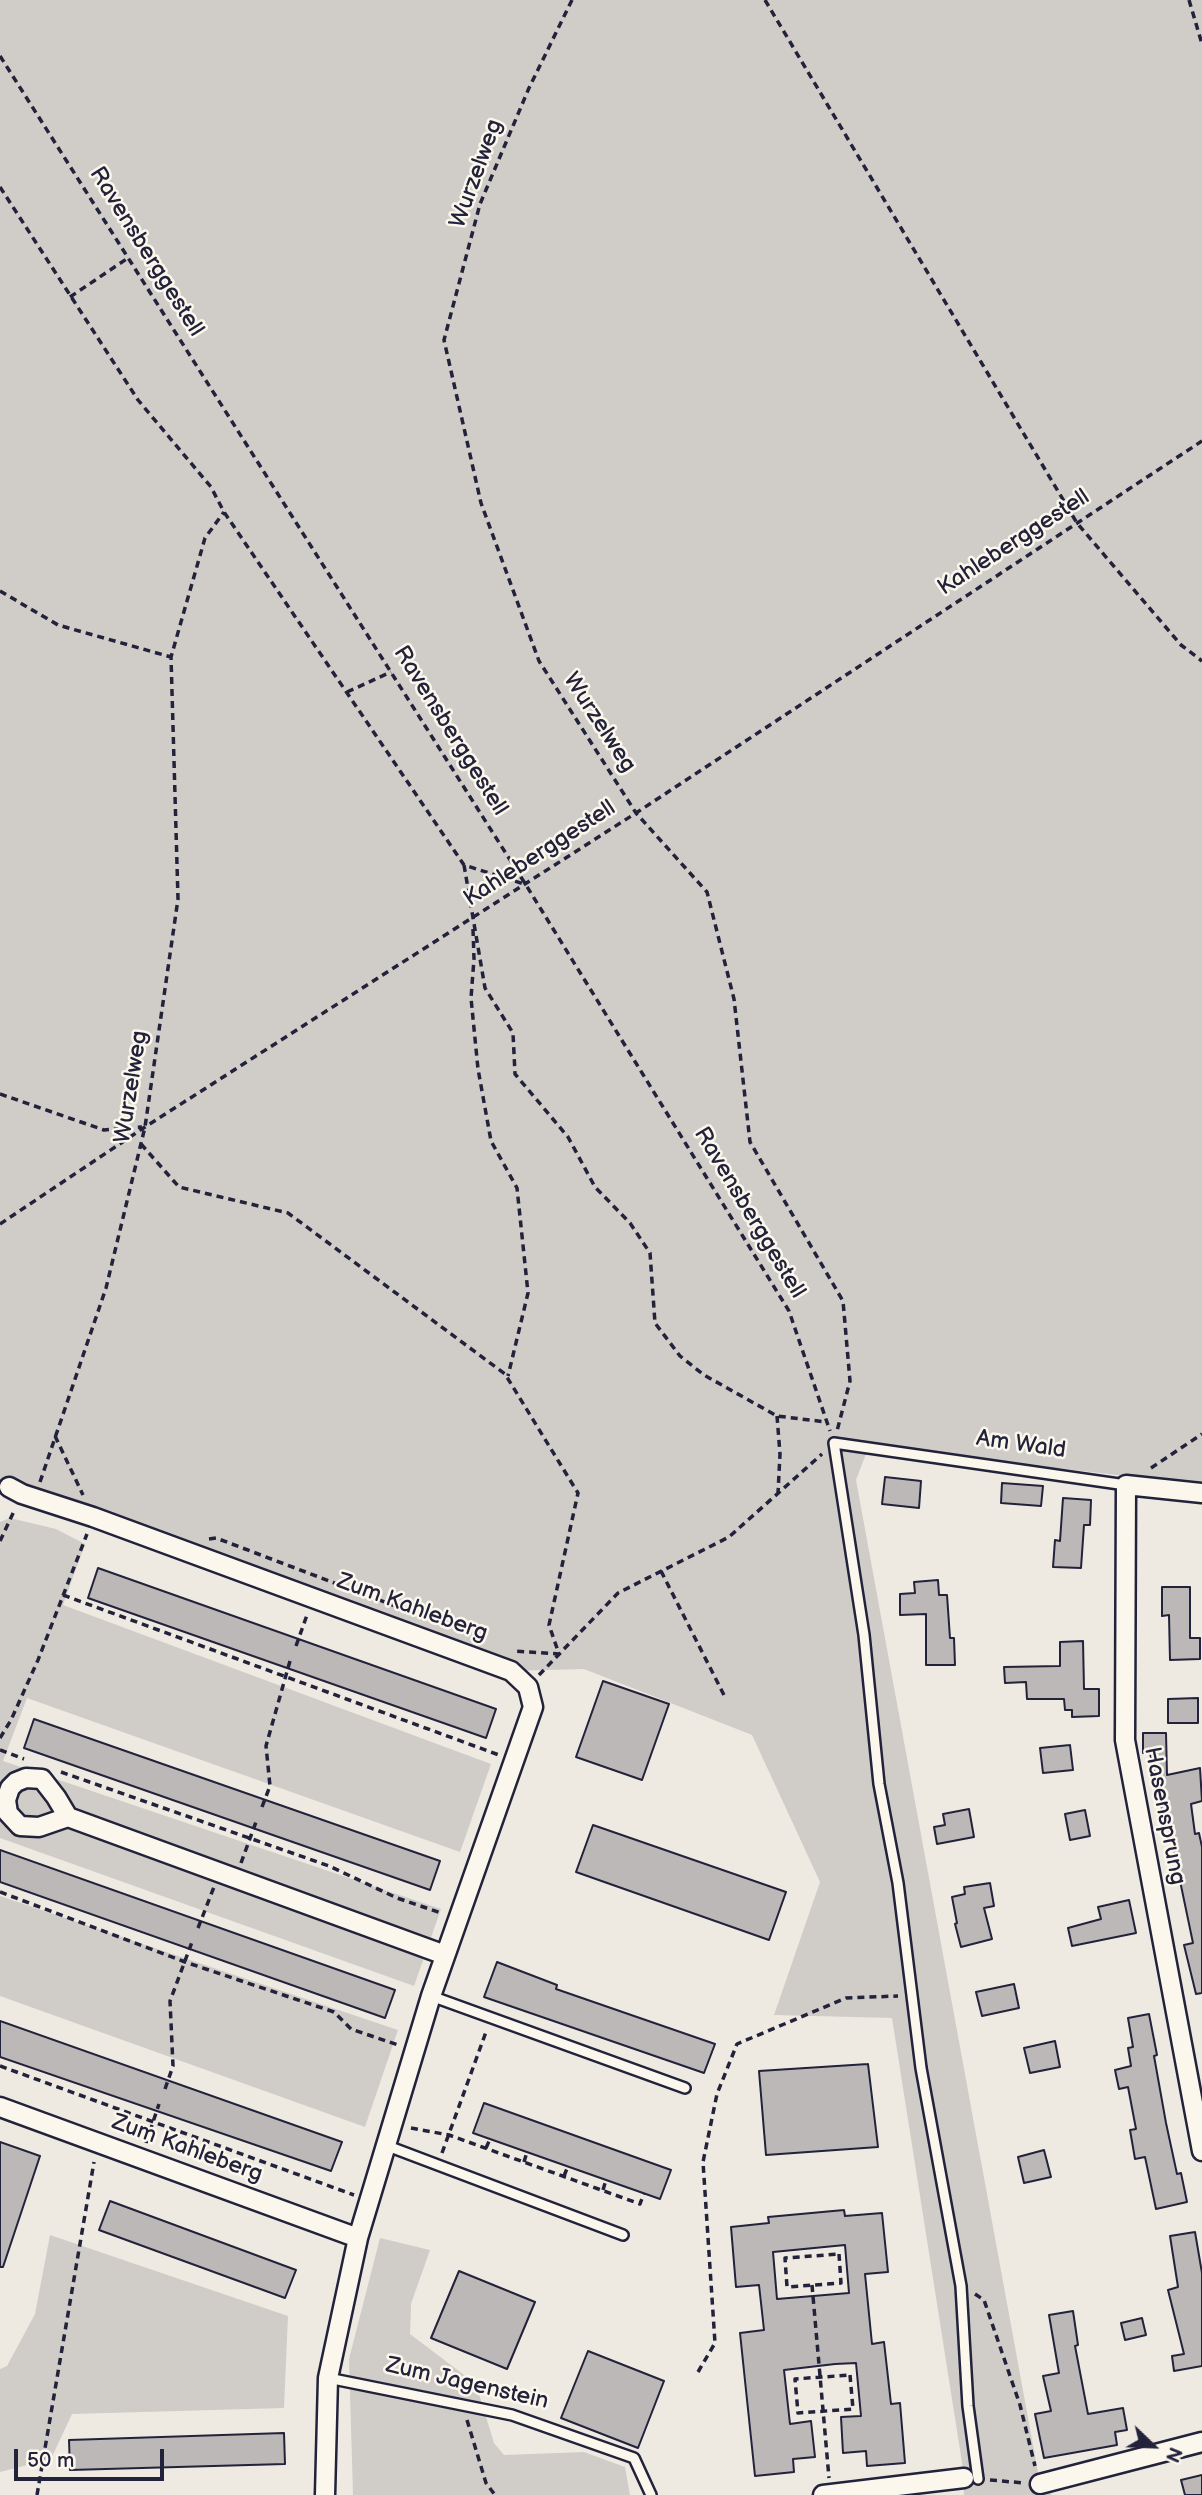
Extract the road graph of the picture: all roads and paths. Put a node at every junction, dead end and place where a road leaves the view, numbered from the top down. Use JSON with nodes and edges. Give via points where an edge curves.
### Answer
{"nodes":[{"id":1,"x":572,"y":0,"type":"edge"},
{"id":2,"x":765,"y":0,"type":"edge"},
{"id":3,"x":1189,"y":0,"type":"edge"},
{"id":4,"x":1202,"y":44,"type":"edge"},
{"id":5,"x":0,"y":56,"type":"edge"},
{"id":6,"x":0,"y":187,"type":"edge"},
{"id":7,"x":128,"y":258,"type":"junction"},
{"id":8,"x":70,"y":297,"type":"junction"},
{"id":9,"x":1202,"y":441,"type":"edge"},
{"id":10,"x":224,"y":512,"type":"junction"},
{"id":11,"x":1077,"y":523,"type":"junction"},
{"id":12,"x":0,"y":591,"type":"edge"},
{"id":13,"x":171,"y":657,"type":"junction"},
{"id":14,"x":1202,"y":661,"type":"edge"},
{"id":15,"x":391,"y":672,"type":"junction"},
{"id":16,"x":347,"y":692,"type":"junction"},
{"id":17,"x":636,"y":813,"type":"junction"},
{"id":18,"x":464,"y":865,"type":"junction"},
{"id":19,"x":526,"y":885,"type":"junction"},
{"id":20,"x":473,"y":918,"type":"junction"},
{"id":21,"x":0,"y":1094,"type":"edge"},
{"id":22,"x":145,"y":1127,"type":"junction"},
{"id":23,"x":141,"y":1144,"type":"junction"},
{"id":24,"x":0,"y":1224,"type":"edge"},
{"id":25,"x":508,"y":1378,"type":"junction"},
{"id":26,"x":777,"y":1416,"type":"junction"},
{"id":27,"x":827,"y":1422,"type":"junction"},
{"id":28,"x":1202,"y":1434,"type":"edge"},
{"id":29,"x":55,"y":1436,"type":"junction"},
{"id":30,"x":834,"y":1443,"type":"junction"},
{"id":31,"x":1126,"y":1485,"type":"junction"},
{"id":32,"x":22,"y":1493,"type":"junction"},
{"id":33,"x":778,"y":1493,"type":"junction"},
{"id":34,"x":1202,"y":1493,"type":"edge"},
{"id":35,"x":93,"y":1517,"type":"junction"},
{"id":36,"x":0,"y":1541,"type":"edge"},
{"id":37,"x":662,"y":1571,"type":"junction"},
{"id":38,"x":63,"y":1595,"type":"junction"},
{"id":39,"x":314,"y":1598,"type":"junction"},
{"id":40,"x":296,"y":1646,"type":"dead end"},
{"id":41,"x":559,"y":1654,"type":"junction"},
{"id":42,"x":290,"y":1661,"type":"dead end"},
{"id":43,"x":284,"y":1676,"type":"junction"},
{"id":44,"x":528,"y":1687,"type":"junction"},
{"id":45,"x":726,"y":1699,"type":"dead end"},
{"id":46,"x":0,"y":1738,"type":"edge"},
{"id":47,"x":0,"y":1750,"type":"edge"},
{"id":48,"x":26,"y":1759,"type":"dead end"},
{"id":49,"x":514,"y":1760,"type":"junction"},
{"id":50,"x":53,"y":1769,"type":"dead end"},
{"id":51,"x":262,"y":1807,"type":"dead end"},
{"id":52,"x":68,"y":1817,"type":"dead end"},
{"id":53,"x":256,"y":1822,"type":"dead end"},
{"id":54,"x":250,"y":1839,"type":"junction"},
{"id":55,"x":228,"y":1875,"type":"junction"},
{"id":56,"x":0,"y":1892,"type":"edge"},
{"id":57,"x":458,"y":1919,"type":"junction"},
{"id":58,"x":198,"y":1928,"type":"dead end"},
{"id":59,"x":192,"y":1942,"type":"dead end"},
{"id":60,"x":445,"y":1955,"type":"junction"},
{"id":61,"x":185,"y":1962,"type":"junction"},
{"id":62,"x":432,"y":1996,"type":"junction"},
{"id":63,"x":912,"y":1996,"type":"junction"},
{"id":64,"x":491,"y":2017,"type":"junction"},
{"id":65,"x":415,"y":2051,"type":"junction"},
{"id":66,"x":0,"y":2067,"type":"edge"},
{"id":67,"x":685,"y":2088,"type":"dead end"},
{"id":68,"x":165,"y":2089,"type":"dead end"},
{"id":69,"x":159,"y":2104,"type":"dead end"},
{"id":70,"x":0,"y":2107,"type":"edge"},
{"id":71,"x":153,"y":2122,"type":"junction"},
{"id":72,"x":391,"y":2124,"type":"junction"},
{"id":73,"x":449,"y":2135,"type":"junction"},
{"id":74,"x":490,"y":2138,"type":"dead end"},
{"id":75,"x":97,"y":2142,"type":"junction"},
{"id":76,"x":385,"y":2145,"type":"junction"},
{"id":77,"x":486,"y":2148,"type":"junction"},
{"id":78,"x":1202,"y":2151,"type":"edge"},
{"id":79,"x":527,"y":2152,"type":"dead end"},
{"id":80,"x":140,"y":2158,"type":"junction"},
{"id":81,"x":524,"y":2162,"type":"junction"},
{"id":82,"x":438,"y":2165,"type":"junction"},
{"id":83,"x":568,"y":2166,"type":"dead end"},
{"id":84,"x":564,"y":2176,"type":"junction"},
{"id":85,"x":606,"y":2180,"type":"dead end"},
{"id":86,"x":603,"y":2190,"type":"junction"},
{"id":87,"x":644,"y":2193,"type":"dead end"},
{"id":88,"x":369,"y":2200,"type":"junction"},
{"id":89,"x":623,"y":2235,"type":"dead end"},
{"id":90,"x":358,"y":2238,"type":"junction"},
{"id":91,"x":812,"y":2285,"type":"junction"},
{"id":92,"x":961,"y":2286,"type":"junction"},
{"id":93,"x":698,"y":2372,"type":"dead end"},
{"id":94,"x":821,"y":2377,"type":"junction"},
{"id":95,"x":328,"y":2378,"type":"junction"},
{"id":96,"x":462,"y":2405,"type":"junction"},
{"id":97,"x":824,"y":2411,"type":"junction"},
{"id":98,"x":1202,"y":2442,"type":"edge"},
{"id":99,"x":971,"y":2479,"type":"junction"},
{"id":100,"x":1040,"y":2484,"type":"junction"},
{"id":101,"x":37,"y":2495,"type":"edge"},
{"id":102,"x":325,"y":2495,"type":"edge"},
{"id":103,"x":495,"y":2495,"type":"edge"},
{"id":104,"x":651,"y":2495,"type":"edge"},
{"id":105,"x":827,"y":2495,"type":"edge"}],
"edges":[{"from":1,"to":17,"type":"path","name":"Wurzelweg","via":[[480,204],[444,340],[481,503],[539,661]]},
{"from":2,"to":11,"type":"path"},
{"from":3,"to":4,"type":"path"},
{"from":5,"to":7,"type":"path","name":"Ravensberggestell"},
{"from":6,"to":8,"type":"path"},
{"from":7,"to":8,"type":"path"},
{"from":7,"to":15,"type":"path","name":"Ravensberggestell"},
{"from":8,"to":10,"type":"path","via":[[138,400],[211,487]]},
{"from":9,"to":11,"type":"path","name":"Kahleberggestell"},
{"from":10,"to":13,"type":"path","name":"Wurzelweg","via":[[205,538]]},
{"from":10,"to":16,"type":"path"},
{"from":11,"to":14,"type":"path","via":[[1181,645]]},
{"from":11,"to":17,"type":"path","name":"Kahleberggestell"},
{"from":12,"to":13,"type":"path","via":[[58,625]]},
{"from":13,"to":22,"type":"path","name":"Wurzelweg","via":[[178,899]]},
{"from":15,"to":16,"type":"path"},
{"from":15,"to":19,"type":"path","name":"Ravensberggestell"},
{"from":16,"to":18,"type":"path"},
{"from":17,"to":19,"type":"path","name":"Kahleberggestell"},
{"from":17,"to":30,"type":"path","name":"Wurzelweg","via":[[708,892],[734,999],[750,1142],[843,1301],[850,1381]]},
{"from":18,"to":19,"type":"path"},
{"from":18,"to":20,"type":"path"},
{"from":19,"to":20,"type":"path","name":"Kahleberggestell"},
{"from":19,"to":27,"type":"path","name":"Ravensberggestell","via":[[789,1311]]},
{"from":20,"to":22,"type":"path","name":"Kahleberggestell"},
{"from":20,"to":25,"type":"path","via":[[471,998],[478,1069],[491,1140],[517,1188],[528,1293]]},
{"from":20,"to":26,"type":"path","via":[[485,988],[513,1033],[515,1074],[568,1137],[595,1187],[630,1223],[650,1253],[655,1323],[680,1356],[704,1376]]},
{"from":21,"to":22,"type":"path","via":[[103,1130]]},
{"from":22,"to":23,"type":"path","name":"Wurzelweg"},
{"from":22,"to":24,"type":"path","name":"Kahleberggestell"},
{"from":23,"to":25,"type":"path","via":[[179,1187],[288,1213]]},
{"from":23,"to":29,"type":"path","name":"Wurzelweg","via":[[106,1289]]},
{"from":25,"to":41,"type":"path","via":[[578,1493],[549,1625]]},
{"from":26,"to":27,"type":"path"},
{"from":26,"to":33,"type":"path"},
{"from":27,"to":30,"type":"path","name":"Ravensberggestell"},
{"from":28,"to":31,"type":"path"},
{"from":29,"to":32,"type":"path","name":"Wurzelweg"},
{"from":29,"to":35,"type":"path"},
{"from":30,"to":31,"type":"lane","name":"Am Wald"},
{"from":30,"to":33,"type":"path"},
{"from":30,"to":63,"type":"lane"},
{"from":31,"to":34,"type":"street","name":"Am Wald"},
{"from":31,"to":78,"type":"street","name":"Hasensprung","via":[[1125,1740]]},
{"from":32,"to":35,"type":"street","name":"Zum Kahleberg"},
{"from":32,"to":36,"type":"path","name":"Wurzelweg"},
{"from":33,"to":37,"type":"path","via":[[729,1537]]},
{"from":35,"to":38,"type":"path"},
{"from":35,"to":39,"type":"street","name":"Zum Kahleberg"},
{"from":37,"to":41,"type":"path","via":[[618,1592]]},
{"from":37,"to":45,"type":"path"},
{"from":38,"to":43,"type":"path"},
{"from":38,"to":46,"type":"path"},
{"from":39,"to":40,"type":"path"},
{"from":39,"to":44,"type":"street","name":"Zum Kahleberg","via":[[511,1671]]},
{"from":41,"to":44,"type":"path"},
{"from":42,"to":43,"type":"path"},
{"from":43,"to":49,"type":"path"},
{"from":43,"to":51,"type":"path","via":[[266,1746],[270,1786]]},
{"from":44,"to":49,"type":"street","via":[[534,1707]]},
{"from":47,"to":48,"type":"path"},
{"from":49,"to":57,"type":"street"},
{"from":50,"to":54,"type":"path"},
{"from":52,"to":55,"type":"street"},
{"from":53,"to":54,"type":"path"},
{"from":54,"to":55,"type":"path"},
{"from":54,"to":57,"type":"path"},
{"from":55,"to":58,"type":"path"},
{"from":55,"to":60,"type":"street"},
{"from":56,"to":61,"type":"path"},
{"from":57,"to":60,"type":"street"},
{"from":59,"to":61,"type":"path"},
{"from":60,"to":62,"type":"street"},
{"from":61,"to":65,"type":"path","via":[[334,2012],[351,2029]]},
{"from":61,"to":68,"type":"path","via":[[170,2001],[173,2066]]},
{"from":62,"to":64,"type":"lane"},
{"from":62,"to":65,"type":"street"},
{"from":63,"to":92,"type":"lane"},
{"from":63,"to":93,"type":"path","via":[[846,1998],[737,2044],[717,2094],[703,2162],[715,2343]]},
{"from":64,"to":67,"type":"lane"},
{"from":64,"to":73,"type":"path"},
{"from":65,"to":72,"type":"street"},
{"from":66,"to":71,"type":"path"},
{"from":69,"to":71,"type":"path"},
{"from":70,"to":75,"type":"street","name":"Zum Kahleberg"},
{"from":71,"to":80,"type":"path"},
{"from":71,"to":88,"type":"path"},
{"from":72,"to":73,"type":"path"},
{"from":72,"to":76,"type":"street"},
{"from":73,"to":77,"type":"path"},
{"from":73,"to":82,"type":"path"},
{"from":74,"to":77,"type":"path"},
{"from":75,"to":80,"type":"street","name":"Zum Kahleberg"},
{"from":75,"to":101,"type":"path"},
{"from":76,"to":82,"type":"lane"},
{"from":76,"to":88,"type":"street"},
{"from":77,"to":81,"type":"path"},
{"from":79,"to":81,"type":"path"},
{"from":80,"to":90,"type":"street","name":"Zum Kahleberg"},
{"from":81,"to":84,"type":"path"},
{"from":82,"to":89,"type":"lane"},
{"from":83,"to":84,"type":"path"},
{"from":84,"to":86,"type":"path"},
{"from":85,"to":86,"type":"path"},
{"from":86,"to":87,"type":"path","via":[[640,2204]]},
{"from":88,"to":90,"type":"street"},
{"from":90,"to":95,"type":"street"},
{"from":91,"to":91,"type":"path","via":[[841,2283],[839,2254],[785,2258],[787,2287]]},
{"from":91,"to":94,"type":"path"},
{"from":92,"to":99,"type":"lane"},
{"from":92,"to":100,"type":"path","via":[[984,2300],[1020,2405]]},
{"from":94,"to":97,"type":"path"},
{"from":94,"to":97,"type":"path","via":[[795,2379],[799,2413]]},
{"from":94,"to":97,"type":"path","via":[[850,2375],[851,2386],[853,2409]]},
{"from":95,"to":96,"type":"lane","name":"Zum Jagenstein"},
{"from":95,"to":102,"type":"street"},
{"from":96,"to":103,"type":"path","via":[[486,2483]]},
{"from":96,"to":104,"type":"lane","name":"Zum Jagenstein","via":[[512,2415],[634,2458]]},
{"from":97,"to":105,"type":"path"},
{"from":98,"to":100,"type":"street"},
{"from":99,"to":100,"type":"path"},
{"from":99,"to":105,"type":"street"}]}
